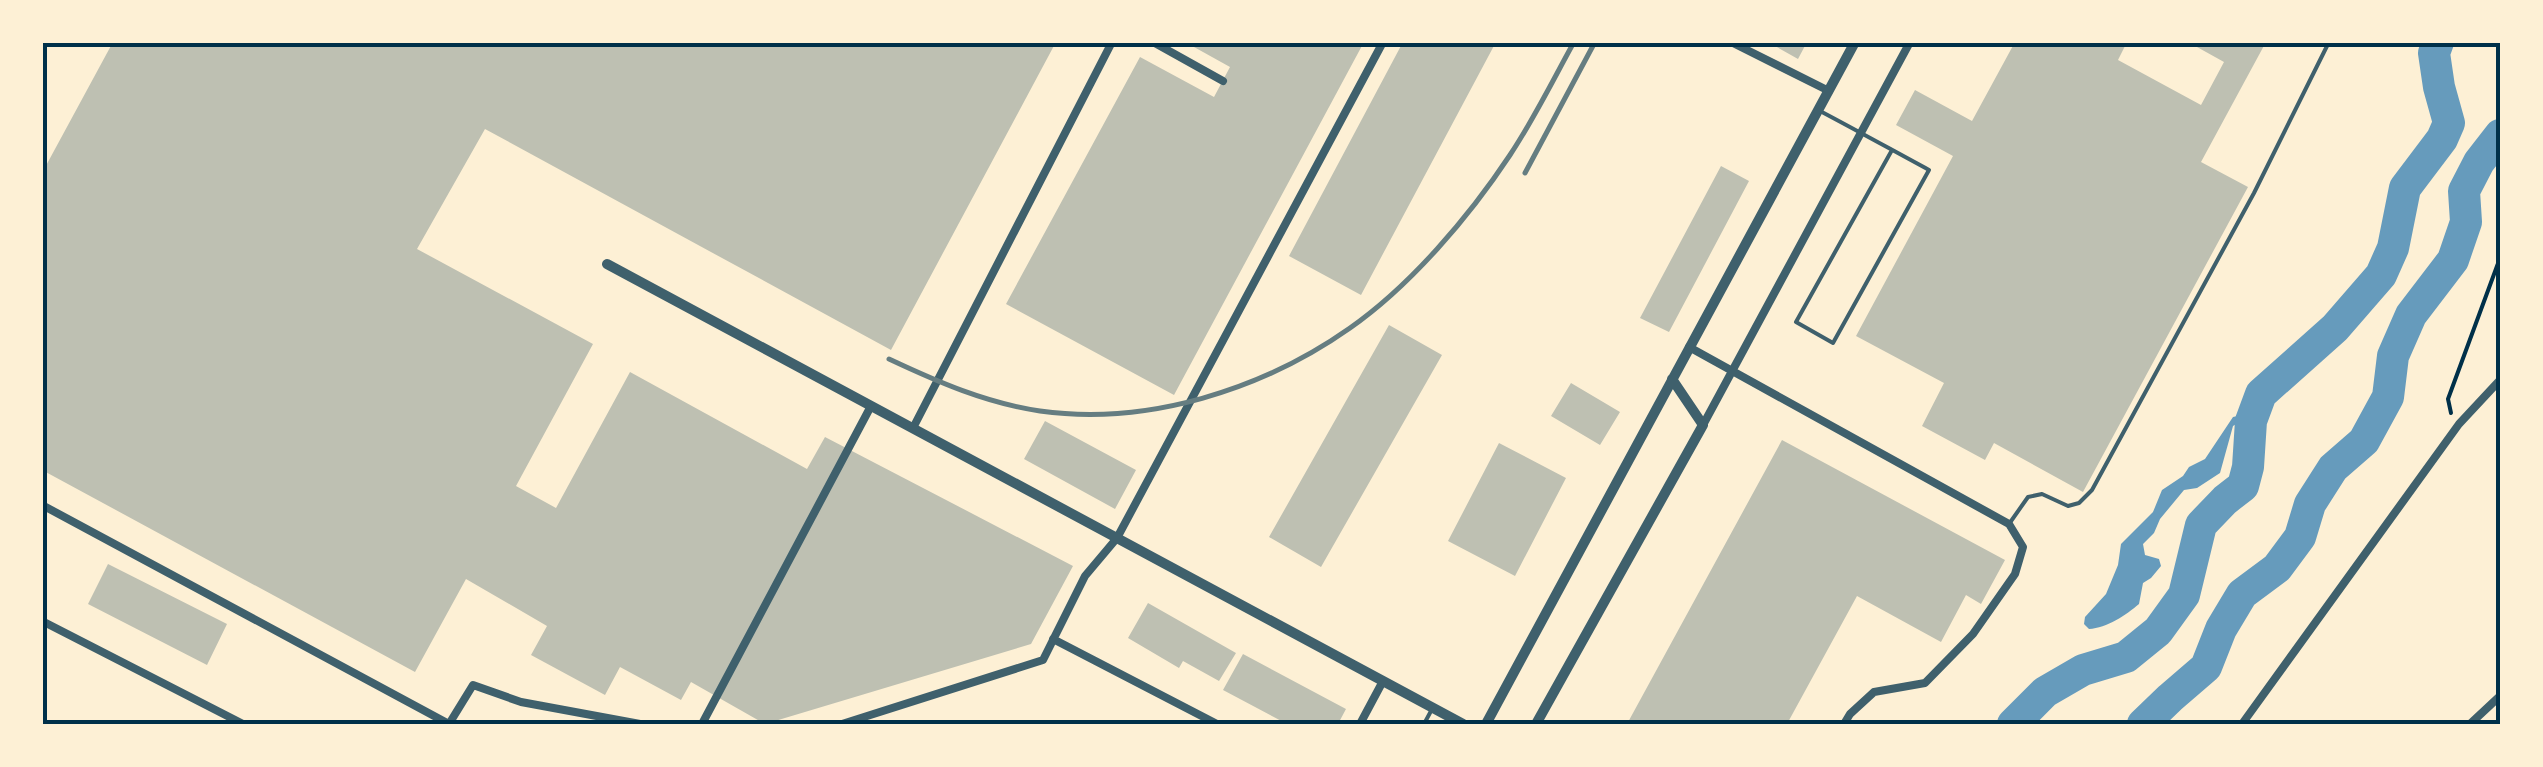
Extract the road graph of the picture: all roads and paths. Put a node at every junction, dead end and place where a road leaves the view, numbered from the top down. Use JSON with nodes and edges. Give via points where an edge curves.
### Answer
{"nodes":[{"id":1,"x":1112,"y":42,"type":"edge"},
{"id":2,"x":1153,"y":42,"type":"edge"},
{"id":3,"x":1383,"y":42,"type":"edge"},
{"id":4,"x":1731,"y":42,"type":"edge"},
{"id":5,"x":1855,"y":42,"type":"edge"},
{"id":6,"x":1910,"y":42,"type":"edge"},
{"id":7,"x":2329,"y":42,"type":"edge"},
{"id":8,"x":1223,"y":81,"type":"dead end"},
{"id":9,"x":1829,"y":91,"type":"junction"},
{"id":10,"x":1818,"y":110,"type":"junction"},
{"id":11,"x":1861,"y":133,"type":"junction"},
{"id":12,"x":1892,"y":150,"type":"junction"},
{"id":13,"x":2500,"y":258,"type":"edge"},
{"id":14,"x":608,"y":264,"type":"dead end"},
{"id":15,"x":1689,"y":347,"type":"junction"},
{"id":16,"x":1732,"y":370,"type":"junction"},
{"id":17,"x":1672,"y":379,"type":"junction"},
{"id":18,"x":2500,"y":380,"type":"edge"},
{"id":19,"x":871,"y":406,"type":"junction"},
{"id":20,"x":2451,"y":414,"type":"dead end"},
{"id":21,"x":1702,"y":425,"type":"junction"},
{"id":22,"x":914,"y":428,"type":"junction"},
{"id":23,"x":42,"y":505,"type":"edge"},
{"id":24,"x":2010,"y":524,"type":"junction"},
{"id":25,"x":1118,"y":538,"type":"junction"},
{"id":26,"x":42,"y":621,"type":"edge"},
{"id":27,"x":1053,"y":640,"type":"junction"},
{"id":28,"x":1383,"y":681,"type":"junction"},
{"id":29,"x":2500,"y":696,"type":"edge"},
{"id":30,"x":2261,"y":698,"type":"junction"},
{"id":31,"x":1433,"y":708,"type":"junction"},
{"id":32,"x":243,"y":724,"type":"edge"},
{"id":33,"x":449,"y":724,"type":"edge"},
{"id":34,"x":640,"y":724,"type":"edge"},
{"id":35,"x":702,"y":724,"type":"edge"},
{"id":36,"x":842,"y":724,"type":"edge"},
{"id":37,"x":1216,"y":724,"type":"edge"},
{"id":38,"x":1360,"y":724,"type":"edge"},
{"id":39,"x":1424,"y":724,"type":"edge"},
{"id":40,"x":1463,"y":724,"type":"edge"},
{"id":41,"x":1486,"y":724,"type":"edge"},
{"id":42,"x":1536,"y":724,"type":"edge"},
{"id":43,"x":1844,"y":724,"type":"edge"},
{"id":44,"x":2242,"y":724,"type":"edge"},
{"id":45,"x":2252,"y":724,"type":"edge"},
{"id":46,"x":2470,"y":724,"type":"edge"}],
"edges":[{"from":1,"to":22,"type":"street"},
{"from":2,"to":8,"type":"street"},
{"from":3,"to":25,"type":"street"},
{"from":4,"to":9,"type":"street"},
{"from":5,"to":9,"type":"street"},
{"from":6,"to":11,"type":"street"},
{"from":7,"to":24,"type":"lane","via":[[2092,490],[2068,506],[2042,494],[2028,497]]},
{"from":9,"to":10,"type":"street"},
{"from":10,"to":11,"type":"lane"},
{"from":10,"to":15,"type":"street"},
{"from":11,"to":12,"type":"lane"},
{"from":11,"to":16,"type":"street"},
{"from":12,"to":12,"type":"lane","via":[[1796,322],[1833,343],[1928,170]]},
{"from":13,"to":20,"type":"path","via":[[2448,399]]},
{"from":14,"to":19,"type":"street"},
{"from":15,"to":16,"type":"street"},
{"from":15,"to":17,"type":"street"},
{"from":16,"to":21,"type":"street"},
{"from":16,"to":24,"type":"street"},
{"from":17,"to":21,"type":"street"},
{"from":17,"to":41,"type":"street"},
{"from":18,"to":30,"type":"street","via":[[2459,424]]},
{"from":19,"to":22,"type":"street"},
{"from":19,"to":35,"type":"street"},
{"from":21,"to":42,"type":"street"},
{"from":22,"to":25,"type":"street"},
{"from":23,"to":33,"type":"street"},
{"from":24,"to":43,"type":"street","via":[[2023,547],[2016,574],[1973,634],[1925,683],[1874,692]]},
{"from":25,"to":27,"type":"street","via":[[1085,576]]},
{"from":25,"to":28,"type":"street"},
{"from":26,"to":32,"type":"street"},
{"from":27,"to":36,"type":"street","via":[[1043,660]]},
{"from":27,"to":37,"type":"street"},
{"from":28,"to":31,"type":"street"},
{"from":28,"to":38,"type":"street"},
{"from":29,"to":46,"type":"street"},
{"from":30,"to":44,"type":"street"},
{"from":30,"to":45,"type":"street"},
{"from":31,"to":39,"type":"lane"},
{"from":31,"to":40,"type":"street"},
{"from":33,"to":34,"type":"street","via":[[473,686]]}]}
